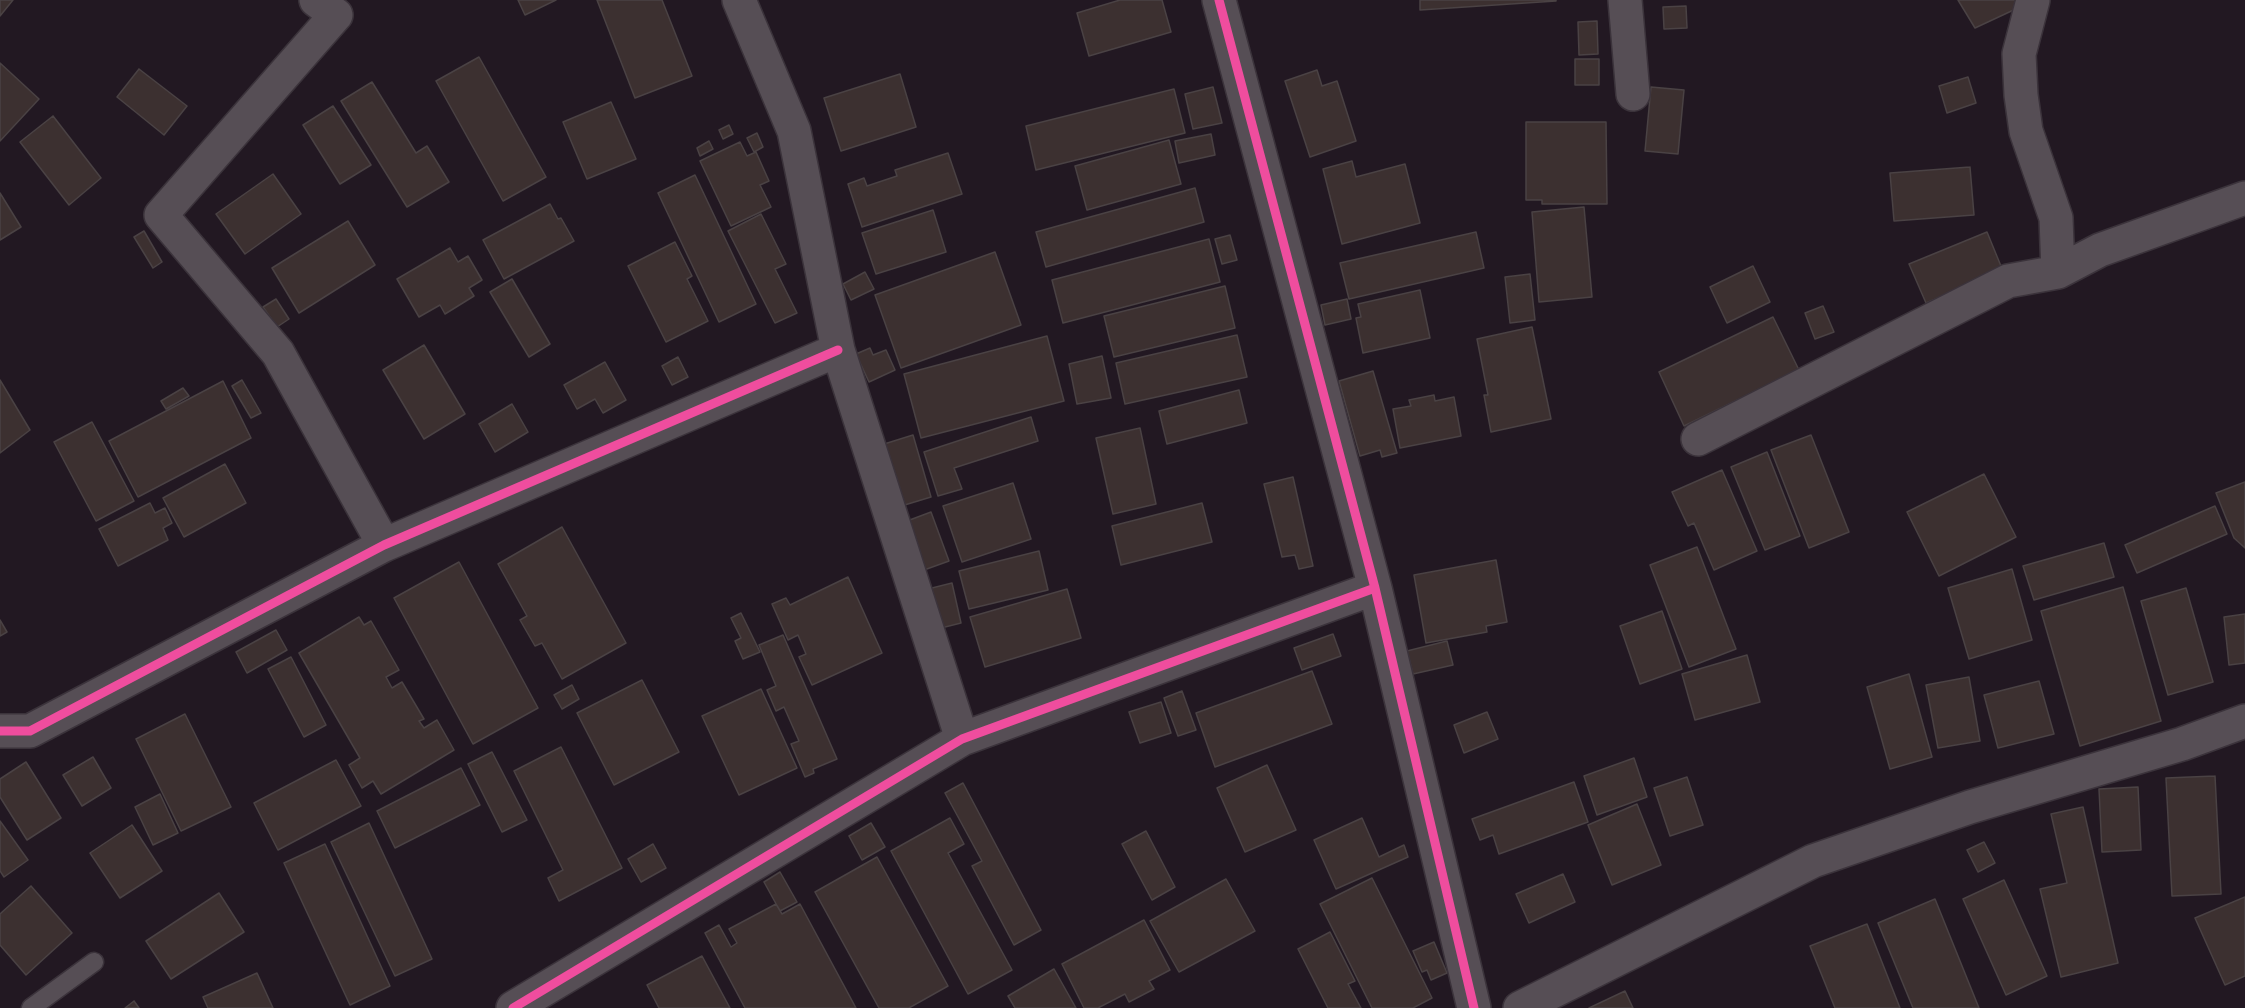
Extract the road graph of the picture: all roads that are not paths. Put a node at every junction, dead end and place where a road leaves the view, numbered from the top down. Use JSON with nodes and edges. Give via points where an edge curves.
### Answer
{"nodes":[{"id":1,"x":316,"y":0,"type":"edge"},
{"id":2,"x":739,"y":0,"type":"edge"},
{"id":3,"x":1219,"y":0,"type":"edge"},
{"id":4,"x":1626,"y":0,"type":"edge"},
{"id":5,"x":2033,"y":0,"type":"edge"},
{"id":6,"x":1633,"y":94,"type":"dead end"},
{"id":7,"x":2245,"y":198,"type":"edge"},
{"id":8,"x":2056,"y":218,"type":"junction"},
{"id":9,"x":2100,"y":250,"type":"junction"},
{"id":10,"x":2058,"y":272,"type":"junction"},
{"id":11,"x":838,"y":350,"type":"junction"},
{"id":12,"x":1698,"y":440,"type":"dead end"},
{"id":13,"x":384,"y":545,"type":"junction"},
{"id":14,"x":1375,"y":588,"type":"junction"},
{"id":15,"x":2245,"y":721,"type":"edge"},
{"id":16,"x":0,"y":731,"type":"edge"},
{"id":17,"x":962,"y":739,"type":"junction"},
{"id":18,"x":94,"y":962,"type":"dead end"},
{"id":19,"x":31,"y":1008,"type":"edge"},
{"id":20,"x":513,"y":1008,"type":"edge"},
{"id":21,"x":1473,"y":1008,"type":"edge"},
{"id":22,"x":1520,"y":1008,"type":"edge"}],
"edges":[{"from":1,"to":13,"type":"street","via":[[336,15],[162,215],[278,353]]},
{"from":2,"to":11,"type":"street","via":[[794,131]]},
{"from":3,"to":14,"type":"street"},
{"from":4,"to":6,"type":"street"},
{"from":5,"to":8,"type":"street","via":[[2019,54],[2021,95],[2026,131]]},
{"from":7,"to":9,"type":"street"},
{"from":8,"to":9,"type":"street"},
{"from":8,"to":10,"type":"street"},
{"from":9,"to":10,"type":"street"},
{"from":10,"to":12,"type":"street","via":[[2008,281]]},
{"from":11,"to":13,"type":"street"},
{"from":11,"to":17,"type":"street"},
{"from":13,"to":16,"type":"street","via":[[30,731]]},
{"from":14,"to":17,"type":"street"},
{"from":14,"to":21,"type":"street"},
{"from":15,"to":22,"type":"street","via":[[2182,744],[1970,807],[1814,861]]},
{"from":17,"to":20,"type":"street"},
{"from":18,"to":19,"type":"lane"}]}
